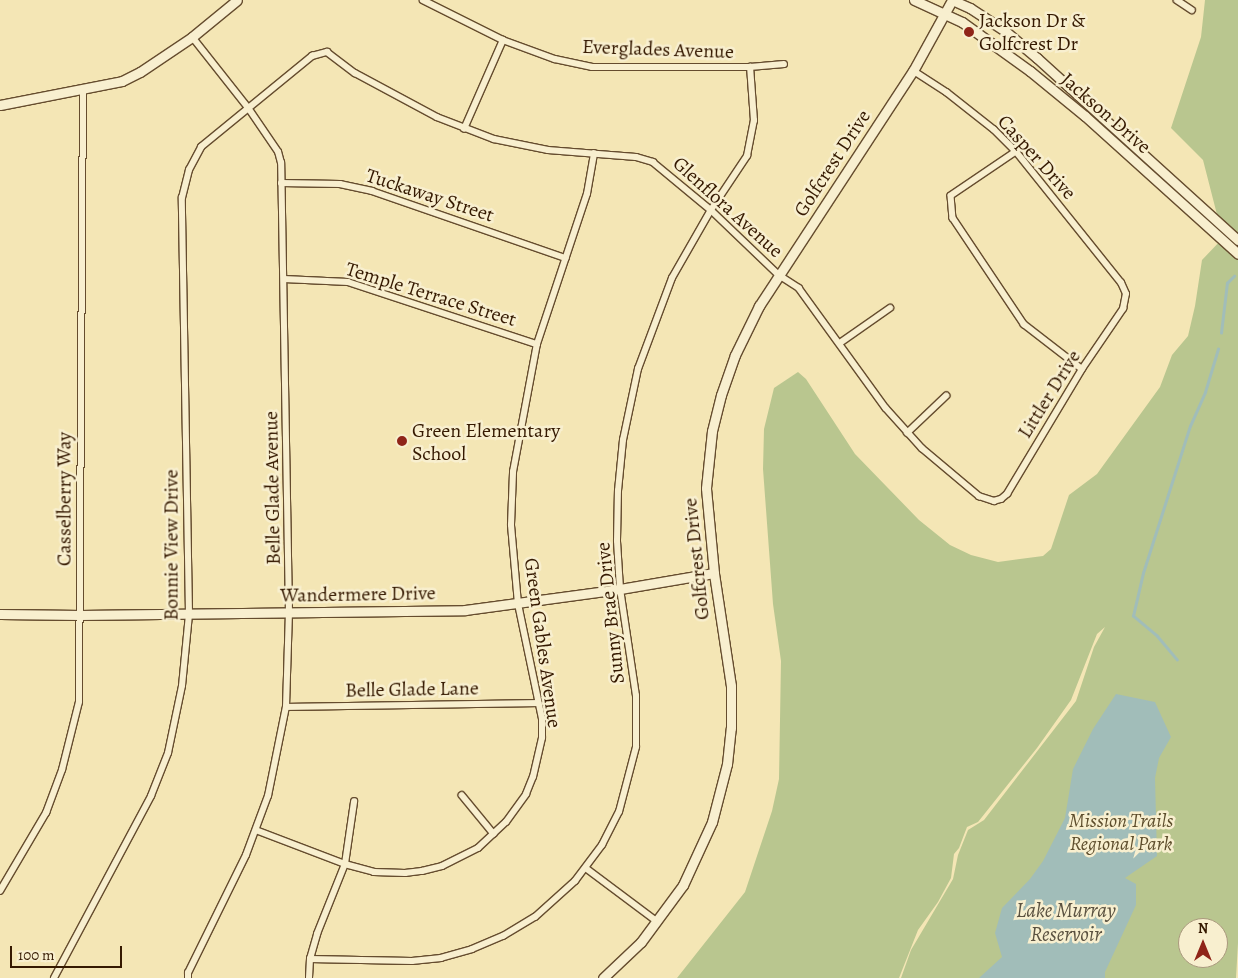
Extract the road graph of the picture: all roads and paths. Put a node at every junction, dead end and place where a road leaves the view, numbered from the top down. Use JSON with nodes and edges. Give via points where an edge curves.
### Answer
{"nodes":[{"id":1,"x":237,"y":0,"type":"edge"},
{"id":2,"x":423,"y":0,"type":"edge"},
{"id":3,"x":914,"y":0,"type":"edge"},
{"id":4,"x":952,"y":0,"type":"edge"},
{"id":5,"x":1177,"y":0,"type":"edge"},
{"id":6,"x":1192,"y":10,"type":"dead end"},
{"id":7,"x":943,"y":14,"type":"junction"},
{"id":8,"x":192,"y":37,"type":"junction"},
{"id":9,"x":503,"y":40,"type":"junction"},
{"id":10,"x":784,"y":64,"type":"dead end"},
{"id":11,"x":750,"y":68,"type":"junction"},
{"id":12,"x":913,"y":71,"type":"junction"},
{"id":13,"x":83,"y":90,"type":"junction"},
{"id":14,"x":0,"y":105,"type":"edge"},
{"id":15,"x":248,"y":108,"type":"junction"},
{"id":16,"x":464,"y":129,"type":"junction"},
{"id":17,"x":1016,"y":152,"type":"junction"},
{"id":18,"x":594,"y":154,"type":"junction"},
{"id":19,"x":281,"y":184,"type":"junction"},
{"id":20,"x":710,"y":210,"type":"junction"},
{"id":21,"x":1238,"y":240,"type":"edge"},
{"id":22,"x":1238,"y":254,"type":"edge"},
{"id":23,"x":566,"y":258,"type":"junction"},
{"id":24,"x":779,"y":276,"type":"junction"},
{"id":25,"x":284,"y":279,"type":"junction"},
{"id":26,"x":1121,"y":283,"type":"joint"},
{"id":27,"x":890,"y":308,"type":"dead end"},
{"id":28,"x":840,"y":343,"type":"junction"},
{"id":29,"x":537,"y":344,"type":"junction"},
{"id":30,"x":1082,"y":370,"type":"junction"},
{"id":31,"x":946,"y":396,"type":"dead end"},
{"id":32,"x":906,"y":433,"type":"junction"},
{"id":33,"x":979,"y":496,"type":"joint"},
{"id":34,"x":714,"y":572,"type":"junction"},
{"id":35,"x":620,"y":588,"type":"junction"},
{"id":36,"x":518,"y":604,"type":"junction"},
{"id":37,"x":289,"y":612,"type":"junction"},
{"id":38,"x":0,"y":614,"type":"edge"},
{"id":39,"x":189,"y":614,"type":"junction"},
{"id":40,"x":80,"y":615,"type":"junction"},
{"id":41,"x":538,"y":703,"type":"junction"},
{"id":42,"x":286,"y":707,"type":"junction"},
{"id":43,"x":462,"y":795,"type":"dead end"},
{"id":44,"x":354,"y":802,"type":"dead end"},
{"id":45,"x":256,"y":830,"type":"junction"},
{"id":46,"x":494,"y":834,"type":"junction"},
{"id":47,"x":345,"y":864,"type":"junction"},
{"id":48,"x":586,"y":868,"type":"junction"},
{"id":49,"x":0,"y":892,"type":"edge"},
{"id":50,"x":658,"y":922,"type":"junction"},
{"id":51,"x":310,"y":959,"type":"junction"},
{"id":52,"x":54,"y":978,"type":"edge"},
{"id":53,"x":188,"y":978,"type":"edge"},
{"id":54,"x":309,"y":978,"type":"edge"},
{"id":55,"x":603,"y":978,"type":"edge"}],
"edges":[{"from":1,"to":8,"type":"street"},
{"from":2,"to":9,"type":"street","name":"Everglades Avenue"},
{"from":3,"to":7,"type":"street","name":"Jackson Drive"},
{"from":4,"to":7,"type":"street","name":"Golfcrest Drive"},
{"from":4,"to":21,"type":"street","name":"Jackson Drive","via":[[977,13],[1024,48]]},
{"from":5,"to":6,"type":"street"},
{"from":7,"to":12,"type":"street","name":"Golfcrest Drive"},
{"from":7,"to":22,"type":"street","name":"Jackson Drive","via":[[962,22],[1030,71],[1085,116]]},
{"from":8,"to":13,"type":"street","via":[[122,81]]},
{"from":8,"to":15,"type":"street","name":"Belle Glade Avenue"},
{"from":9,"to":11,"type":"street","name":"Everglades Avenue","via":[[555,59],[592,67]]},
{"from":9,"to":16,"type":"street"},
{"from":10,"to":11,"type":"street","name":"Everglades Avenue"},
{"from":11,"to":20,"type":"street","name":"Sunny Brae Drive","via":[[754,121],[747,156]]},
{"from":12,"to":17,"type":"street","name":"Casper Drive","via":[[970,111]]},
{"from":12,"to":24,"type":"street","name":"Golfcrest Drive"},
{"from":13,"to":14,"type":"street"},
{"from":13,"to":40,"type":"street","name":"Casselberry Way"},
{"from":15,"to":16,"type":"street","name":"Glenflora Avenue","via":[[312,56],[326,52],[355,73]]},
{"from":15,"to":19,"type":"street","name":"Belle Glade Avenue","via":[[278,152]]},
{"from":15,"to":39,"type":"street","name":"Bonnie View Drive","via":[[201,148],[189,170],[182,198]]},
{"from":16,"to":18,"type":"street","name":"Glenflora Avenue","via":[[548,150]]},
{"from":17,"to":26,"type":"street","name":"Casper Drive"},
{"from":17,"to":30,"type":"street","via":[[951,196],[953,218],[1024,324]]},
{"from":18,"to":20,"type":"street","name":"Glenflora Avenue","via":[[636,157],[653,162]]},
{"from":18,"to":23,"type":"street","name":"Green Gables Avenue","via":[[587,194]]},
{"from":19,"to":23,"type":"street","name":"Tuckaway Street","via":[[340,184],[372,190]]},
{"from":19,"to":25,"type":"street","name":"Belle Glade Avenue"},
{"from":20,"to":24,"type":"street","name":"Glenflora Avenue"},
{"from":20,"to":35,"type":"street","name":"Sunny Brae Drive","via":[[672,278],[638,369],[623,440],[618,492]]},
{"from":23,"to":29,"type":"street","name":"Green Gables Avenue"},
{"from":24,"to":28,"type":"street","name":"Glenflora Avenue","via":[[798,288]]},
{"from":24,"to":34,"type":"street","name":"Golfcrest Drive","via":[[759,306],[734,355],[712,431],[706,505]]},
{"from":25,"to":29,"type":"street","name":"Temple Terrace Street","via":[[348,282]]},
{"from":25,"to":37,"type":"street","name":"Belle Glade Avenue"},
{"from":26,"to":30,"type":"street","name":"Littler Drive","via":[[1126,294],[1123,309]]},
{"from":27,"to":28,"type":"street"},
{"from":28,"to":32,"type":"street","name":"Glenflora Avenue"},
{"from":29,"to":36,"type":"street","name":"Green Gables Avenue","via":[[513,472],[511,525]]},
{"from":30,"to":33,"type":"street","name":"Littler Drive","via":[[1007,494],[994,500]]},
{"from":31,"to":32,"type":"street"},
{"from":32,"to":33,"type":"street","name":"Glenflora Avenue"},
{"from":34,"to":35,"type":"street","name":"Wandermere Drive"},
{"from":34,"to":50,"type":"street","name":"Golfcrest Drive","via":[[730,686],[727,764],[712,822],[692,869]]},
{"from":35,"to":36,"type":"street","name":"Wandermere Drive"},
{"from":35,"to":48,"type":"street","name":"Sunny Brae Drive","via":[[636,696],[636,747],[619,812]]},
{"from":36,"to":37,"type":"street","name":"Wandermere Drive","via":[[465,610]]},
{"from":36,"to":41,"type":"street","name":"Green Gables Avenue"},
{"from":37,"to":39,"type":"street","name":"Wandermere Drive"},
{"from":37,"to":42,"type":"street","name":"Belle Glade Avenue"},
{"from":38,"to":40,"type":"street","name":"Wandermere Drive"},
{"from":39,"to":40,"type":"street","name":"Wandermere Drive"},
{"from":39,"to":52,"type":"street","name":"Bonnie View Drive","via":[[182,686],[168,753],[151,796]]},
{"from":40,"to":49,"type":"street","name":"Casselberry Way","via":[[79,702],[62,770],[46,813]]},
{"from":41,"to":42,"type":"street","name":"Belle Glade Lane"},
{"from":41,"to":46,"type":"street","name":"Green Gables Avenue","via":[[542,738],[533,777],[526,794]]},
{"from":42,"to":45,"type":"street","name":"Belle Glade Avenue","via":[[268,796]]},
{"from":43,"to":46,"type":"street"},
{"from":44,"to":47,"type":"street"},
{"from":45,"to":47,"type":"street","name":"Green Gables Avenue"},
{"from":45,"to":53,"type":"street","name":"Belle Glade Avenue"},
{"from":46,"to":47,"type":"street","name":"Green Gables Avenue","via":[[462,858],[422,871],[374,872]]},
{"from":47,"to":51,"type":"street"},
{"from":48,"to":50,"type":"street"},
{"from":48,"to":51,"type":"street","name":"Sunny Brae Drive","via":[[535,917],[472,949],[412,962]]},
{"from":50,"to":55,"type":"street","name":"Golfcrest Drive"},
{"from":51,"to":54,"type":"street"}]}
